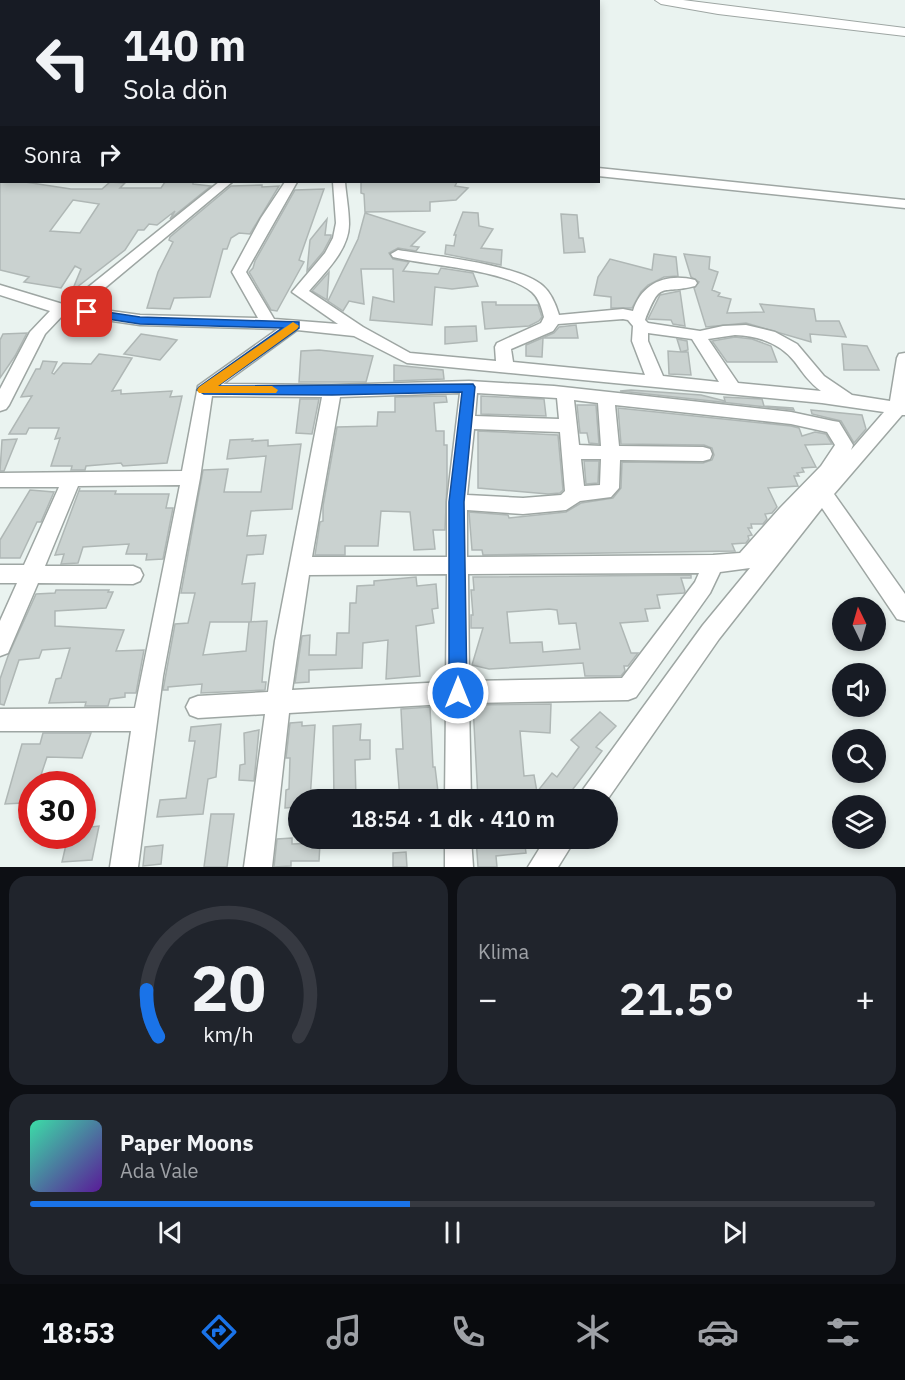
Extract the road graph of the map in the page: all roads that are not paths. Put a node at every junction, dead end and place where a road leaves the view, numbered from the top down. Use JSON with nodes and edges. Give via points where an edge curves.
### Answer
{"nodes":[{"id":1,"x":661,"y":0,"type":"edge"},
{"id":2,"x":905,"y":32,"type":"edge"},
{"id":3,"x":600,"y":172,"type":"edge"},
{"id":4,"x":225,"y":183,"type":"edge"},
{"id":5,"x":290,"y":183,"type":"edge"},
{"id":6,"x":339,"y":183,"type":"edge"},
{"id":7,"x":905,"y":204,"type":"edge"},
{"id":8,"x":398,"y":254,"type":"dead end"},
{"id":9,"x":690,"y":283,"type":"dead end"},
{"id":10,"x":0,"y":290,"type":"edge"},
{"id":11,"x":64,"y":309,"type":"junction"},
{"id":12,"x":552,"y":320,"type":"junction"},
{"id":13,"x":269,"y":323,"type":"junction"},
{"id":14,"x":640,"y":323,"type":"junction"},
{"id":15,"x":294,"y":325,"type":"junction"},
{"id":16,"x":358,"y":331,"type":"junction"},
{"id":17,"x":699,"y":336,"type":"junction"},
{"id":18,"x":905,"y":358,"type":"edge"},
{"id":19,"x":505,"y":368,"type":"junction"},
{"id":20,"x":656,"y":381,"type":"junction"},
{"id":21,"x":469,"y":387,"type":"junction"},
{"id":22,"x":5,"y":388,"type":"edge"},
{"id":23,"x":733,"y":389,"type":"junction"},
{"id":24,"x":204,"y":390,"type":"junction"},
{"id":25,"x":332,"y":391,"type":"junction"},
{"id":26,"x":565,"y":394,"type":"junction"},
{"id":27,"x":606,"y":398,"type":"junction"},
{"id":28,"x":851,"y":401,"type":"junction"},
{"id":29,"x":0,"y":405,"type":"edge"},
{"id":30,"x":901,"y":409,"type":"edge"},
{"id":31,"x":465,"y":422,"type":"junction"},
{"id":32,"x":568,"y":426,"type":"junction"},
{"id":33,"x":571,"y":452,"type":"junction"},
{"id":34,"x":611,"y":453,"type":"junction"},
{"id":35,"x":703,"y":454,"type":"dead end"},
{"id":36,"x":190,"y":478,"type":"junction"},
{"id":37,"x":72,"y":479,"type":"junction"},
{"id":38,"x":0,"y":480,"type":"edge"},
{"id":39,"x":823,"y":493,"type":"junction"},
{"id":40,"x":575,"y":494,"type":"junction"},
{"id":41,"x":457,"y":502,"type":"junction"},
{"id":42,"x":713,"y":564,"type":"junction"},
{"id":43,"x":458,"y":565,"type":"junction"},
{"id":44,"x":300,"y":566,"type":"junction"},
{"id":45,"x":0,"y":574,"type":"edge"},
{"id":46,"x":31,"y":574,"type":"junction"},
{"id":47,"x":133,"y":575,"type":"dead end"},
{"id":48,"x":905,"y":612,"type":"edge"},
{"id":49,"x":0,"y":646,"type":"edge"},
{"id":50,"x":458,"y":693,"type":"junction"},
{"id":51,"x":278,"y":703,"type":"junction"},
{"id":52,"x":198,"y":708,"type":"dead end"},
{"id":53,"x":145,"y":718,"type":"junction"},
{"id":54,"x":0,"y":720,"type":"edge"},
{"id":55,"x":458,"y":789,"type":"edge"},
{"id":56,"x":599,"y":789,"type":"edge"},
{"id":57,"x":458,"y":849,"type":"edge"},
{"id":58,"x":555,"y":849,"type":"edge"},
{"id":59,"x":124,"y":867,"type":"edge"},
{"id":60,"x":258,"y":867,"type":"edge"},
{"id":61,"x":459,"y":867,"type":"edge"},
{"id":62,"x":542,"y":867,"type":"edge"}],
"edges":[{"from":1,"to":2,"type":"street"},
{"from":3,"to":7,"type":"street"},
{"from":4,"to":11,"type":"street"},
{"from":5,"to":13,"type":"street","via":[[238,273]]},
{"from":6,"to":16,"type":"street","via":[[342,227],[339,240],[300,292]]},
{"from":8,"to":12,"type":"street","via":[[530,284],[547,304]]},
{"from":9,"to":14,"type":"street","via":[[651,288]]},
{"from":10,"to":11,"type":"street"},
{"from":11,"to":13,"type":"street","via":[[140,320]]},
{"from":11,"to":22,"type":"street","via":[[38,332]]},
{"from":12,"to":14,"type":"street","via":[[623,314]]},
{"from":12,"to":19,"type":"street","via":[[547,327],[503,347]]},
{"from":13,"to":15,"type":"street"},
{"from":14,"to":17,"type":"street"},
{"from":14,"to":20,"type":"street","via":[[640,341]]},
{"from":15,"to":16,"type":"street"},
{"from":15,"to":24,"type":"street"},
{"from":16,"to":19,"type":"street","via":[[407,358]]},
{"from":17,"to":23,"type":"street"},
{"from":17,"to":28,"type":"street","via":[[733,329],[770,336],[793,349],[819,381]]},
{"from":18,"to":30,"type":"street"},
{"from":19,"to":20,"type":"street"},
{"from":20,"to":23,"type":"street"},
{"from":21,"to":25,"type":"street"},
{"from":21,"to":26,"type":"street"},
{"from":21,"to":31,"type":"street"},
{"from":22,"to":29,"type":"street"},
{"from":23,"to":28,"type":"street"},
{"from":24,"to":25,"type":"street"},
{"from":24,"to":36,"type":"street"},
{"from":25,"to":44,"type":"street"},
{"from":26,"to":27,"type":"street"},
{"from":26,"to":32,"type":"street"},
{"from":27,"to":34,"type":"street"},
{"from":27,"to":42,"type":"street","via":[[791,418],[833,427],[844,446],[828,471],[746,561]]},
{"from":28,"to":30,"type":"street"},
{"from":30,"to":39,"type":"street"},
{"from":31,"to":32,"type":"street"},
{"from":31,"to":41,"type":"street"},
{"from":32,"to":33,"type":"street"},
{"from":33,"to":34,"type":"street"},
{"from":33,"to":40,"type":"street"},
{"from":34,"to":35,"type":"street"},
{"from":34,"to":40,"type":"street","via":[[609,488],[604,492]]},
{"from":36,"to":37,"type":"street"},
{"from":36,"to":53,"type":"street"},
{"from":37,"to":38,"type":"street"},
{"from":37,"to":46,"type":"street"},
{"from":39,"to":48,"type":"street"},
{"from":39,"to":56,"type":"street","via":[[711,632]]},
{"from":40,"to":41,"type":"street","via":[[566,502],[533,505]]},
{"from":41,"to":43,"type":"street"},
{"from":42,"to":43,"type":"street"},
{"from":42,"to":50,"type":"street","via":[[703,587],[628,689]]},
{"from":43,"to":44,"type":"street"},
{"from":43,"to":50,"type":"street"},
{"from":44,"to":51,"type":"street"},
{"from":45,"to":46,"type":"street"},
{"from":46,"to":47,"type":"street"},
{"from":46,"to":49,"type":"street"},
{"from":50,"to":51,"type":"street"},
{"from":50,"to":55,"type":"street"},
{"from":51,"to":52,"type":"street"},
{"from":51,"to":60,"type":"street"},
{"from":53,"to":54,"type":"street"},
{"from":53,"to":59,"type":"street"},
{"from":57,"to":61,"type":"street"},
{"from":58,"to":62,"type":"street"}]}
